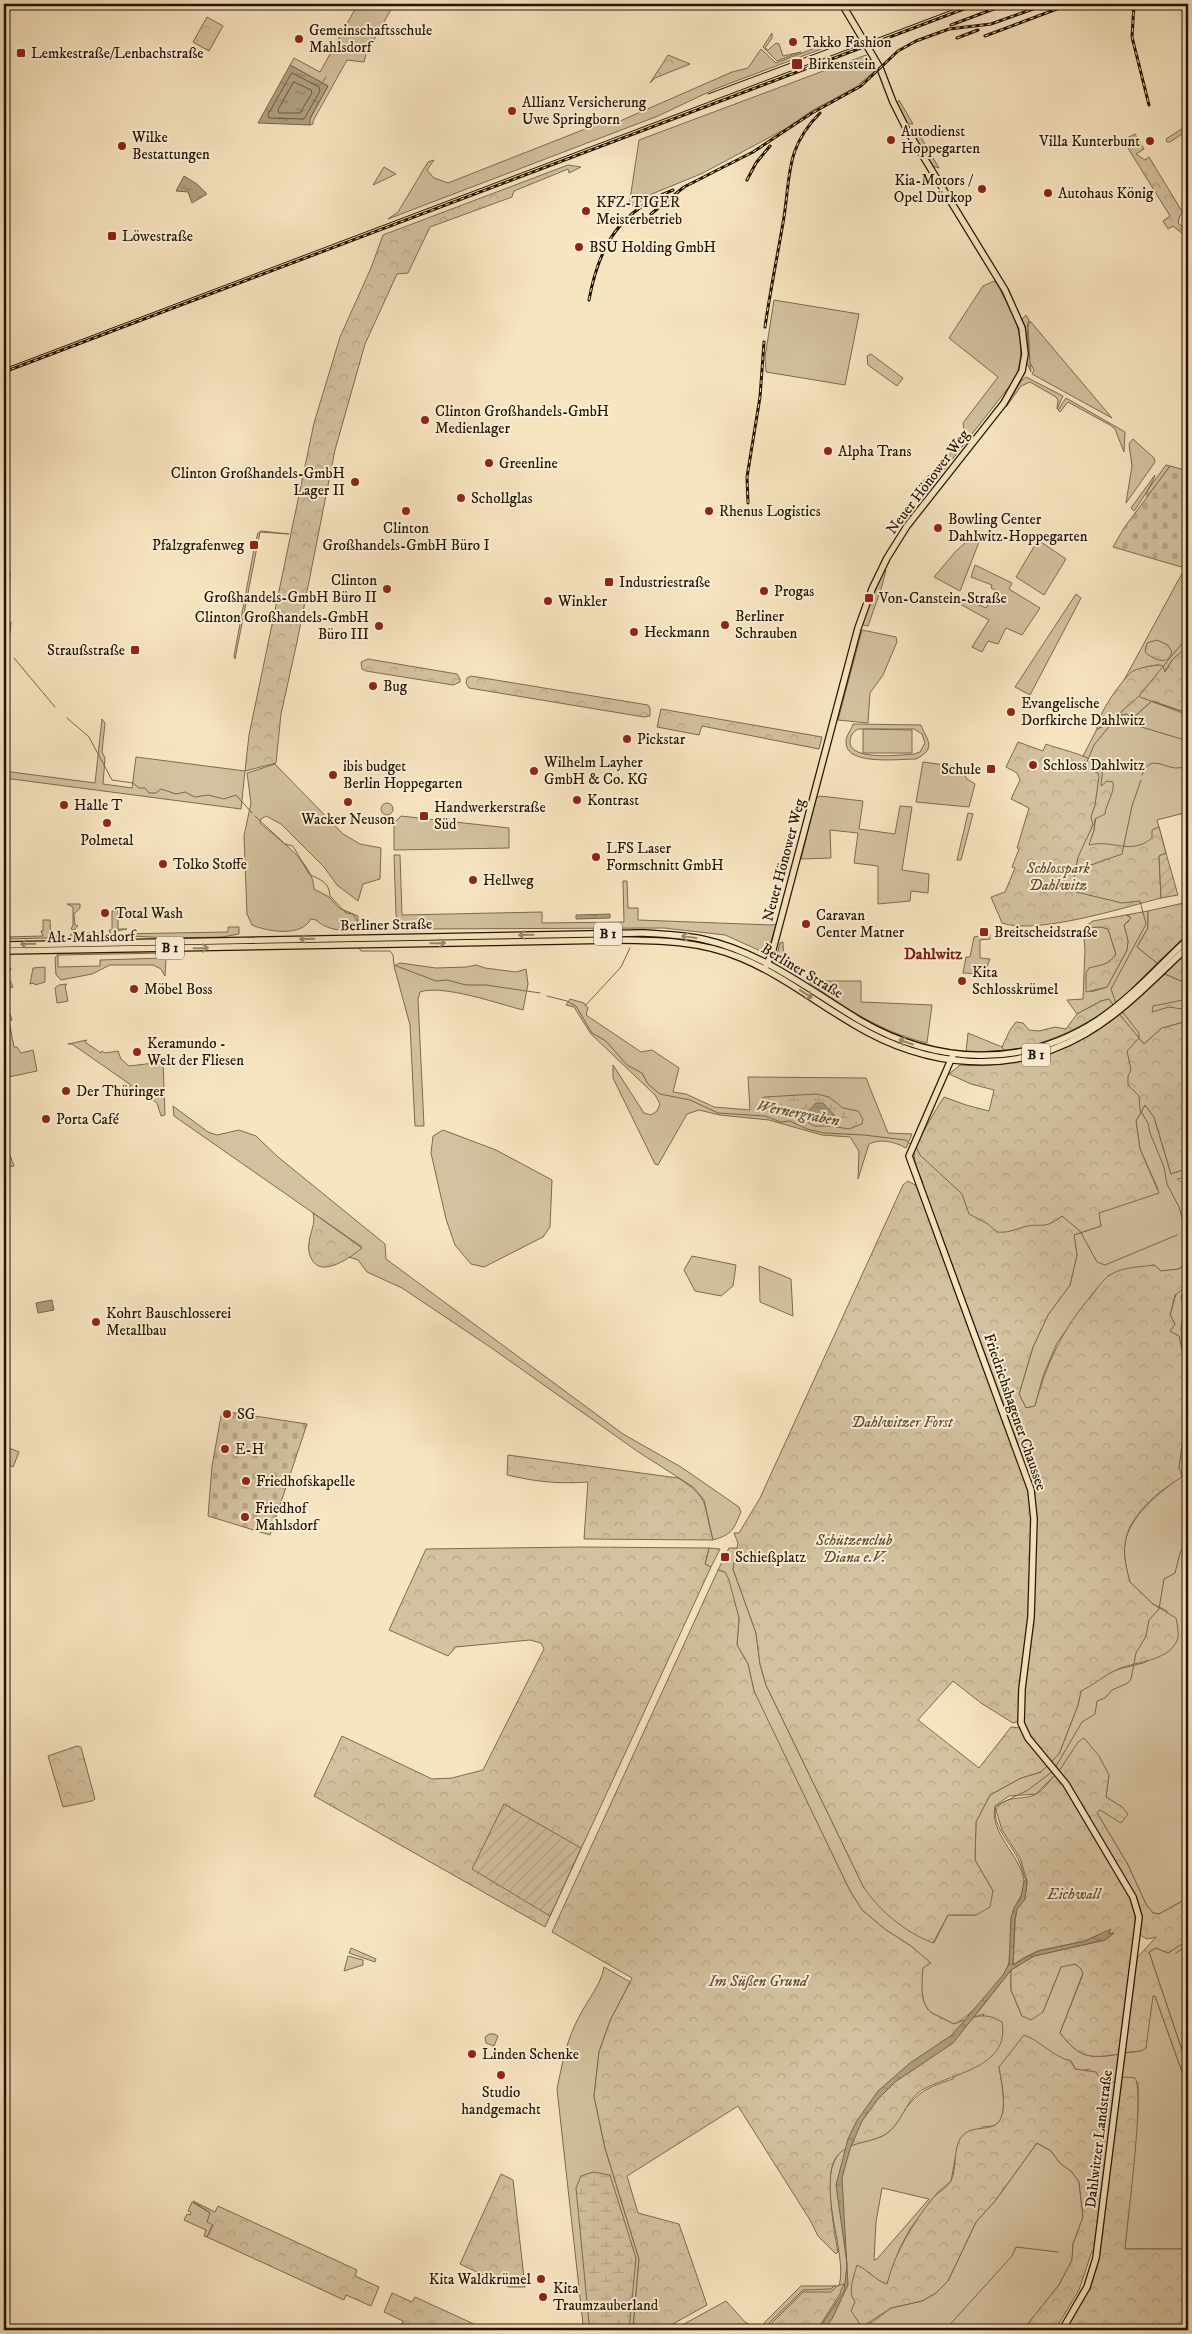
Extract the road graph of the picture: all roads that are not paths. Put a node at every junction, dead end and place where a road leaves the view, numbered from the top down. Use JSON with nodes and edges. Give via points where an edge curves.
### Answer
{"nodes":[{"id":1,"x":842,"y":4,"type":"edge"},
{"id":2,"x":1188,"y":939,"type":"edge"},
{"id":3,"x":239,"y":944,"type":"junction"},
{"id":4,"x":4,"y":945,"type":"edge"},
{"id":5,"x":1188,"y":947,"type":"edge"},
{"id":6,"x":4,"y":951,"type":"edge"},
{"id":7,"x":768,"y":963,"type":"junction"},
{"id":8,"x":764,"y":969,"type":"junction"},
{"id":9,"x":1130,"y":999,"type":"junction"},
{"id":10,"x":952,"y":1058,"type":"junction"},
{"id":11,"x":1136,"y":1944,"type":"joint"},
{"id":12,"x":1062,"y":2330,"type":"edge"}],
"edges":[{"from":1,"to":7,"type":"main road","name":"Neuer Hönower Weg","via":[[880,68],[904,125],[1005,290],[1022,328],[1024,363],[1004,403],[903,532],[872,589],[858,628]]},
{"from":2,"to":9,"type":"main road","name":"Berliner Straße","number":"B 1"},
{"from":3,"to":4,"type":"main road","name":"Alt-Mahlsdorf","number":"B 1","one_way":true},
{"from":6,"to":3,"type":"main road","name":"Alt-Mahlsdorf","number":"B 1","one_way":true},
{"from":7,"to":3,"type":"main road","name":"Berliner Straße","number":"B 1","one_way":true,"via":[[716,942],[666,934]]},
{"from":3,"to":8,"type":"main road","name":"Berliner Straße","number":"B 1","one_way":true,"via":[[666,941],[715,949]]},
{"from":5,"to":9,"type":"main road","name":"Berliner Straße","number":"B 1"},
{"from":7,"to":8,"type":"main road","name":"Neuer Hönower Weg"},
{"from":10,"to":7,"type":"main road","name":"Berliner Straße","number":"B 1","one_way":true,"via":[[882,1033]]},
{"from":8,"to":10,"type":"main road","name":"Berliner Straße","number":"B 1","one_way":true,"via":[[878,1038],[915,1053]]},
{"from":9,"to":10,"type":"main road","name":"Berliner Straße","number":"B 1","via":[[1111,1014],[1033,1049]]},
{"from":10,"to":11,"type":"main road","name":"Friedrichshagener Chaussee","via":[[910,1151],[910,1160],[1032,1490],[1031,1617],[1020,1715],[1028,1738],[1058,1773],[1135,1901],[1139,1917]]},
{"from":11,"to":12,"type":"main road","name":"Dahlwitzer Landstraße","via":[[1096,2262],[1087,2286]]}]}
